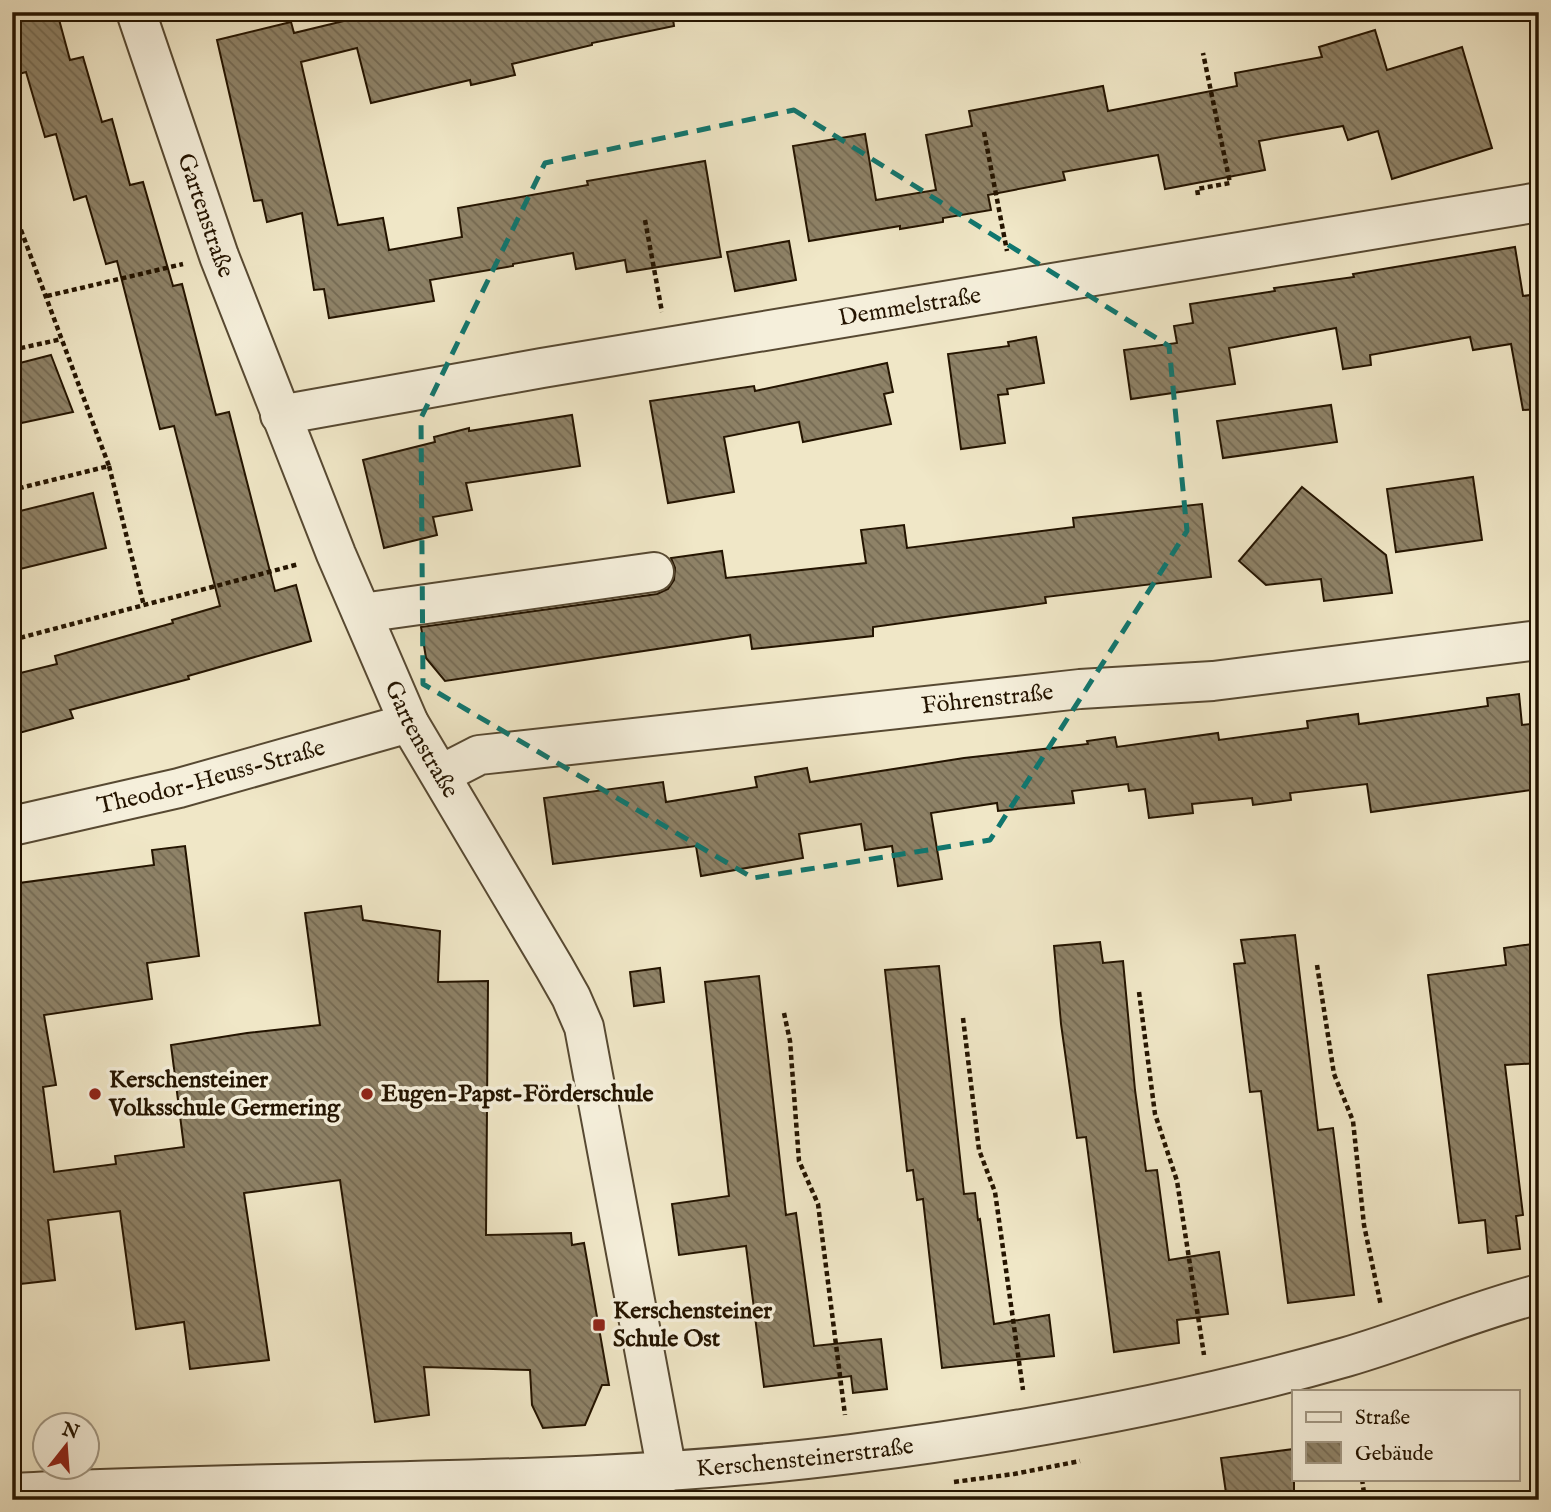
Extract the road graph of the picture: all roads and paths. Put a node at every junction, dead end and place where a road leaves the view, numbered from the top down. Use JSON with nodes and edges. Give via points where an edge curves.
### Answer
{"nodes":[{"id":1,"x":141,"y":13,"type":"edge"},
{"id":2,"x":1203,"y":53,"type":"dead end"},
{"id":3,"x":984,"y":132,"type":"dead end"},
{"id":4,"x":1198,"y":195,"type":"dead end"},
{"id":5,"x":1539,"y":202,"type":"edge"},
{"id":6,"x":12,"y":206,"type":"edge"},
{"id":7,"x":645,"y":220,"type":"dead end"},
{"id":8,"x":219,"y":256,"type":"junction"},
{"id":9,"x":1014,"y":289,"type":"junction"},
{"id":10,"x":47,"y":296,"type":"junction"},
{"id":11,"x":62,"y":339,"type":"junction"},
{"id":12,"x":668,"y":347,"type":"junction"},
{"id":13,"x":12,"y":350,"type":"edge"},
{"id":14,"x":280,"y":415,"type":"junction"},
{"id":15,"x":109,"y":466,"type":"junction"},
{"id":16,"x":12,"y":490,"type":"edge"},
{"id":17,"x":336,"y":554,"type":"junction"},
{"id":18,"x":654,"y":572,"type":"dead end"},
{"id":19,"x":144,"y":606,"type":"junction"},
{"id":20,"x":362,"y":613,"type":"junction"},
{"id":21,"x":12,"y":639,"type":"edge"},
{"id":22,"x":1539,"y":640,"type":"edge"},
{"id":23,"x":410,"y":723,"type":"junction"},
{"id":24,"x":442,"y":774,"type":"junction"},
{"id":25,"x":12,"y":826,"type":"edge"},
{"id":26,"x":1317,"y":965,"type":"dead end"},
{"id":27,"x":1139,"y":992,"type":"dead end"},
{"id":28,"x":784,"y":1013,"type":"dead end"},
{"id":29,"x":963,"y":1018,"type":"dead end"},
{"id":30,"x":1539,"y":1294,"type":"edge"},
{"id":31,"x":1388,"y":1343,"type":"junction"},
{"id":32,"x":1210,"y":1392,"type":"junction"},
{"id":33,"x":1028,"y":1428,"type":"junction"},
{"id":34,"x":850,"y":1454,"type":"junction"},
{"id":35,"x":667,"y":1472,"type":"junction"},
{"id":36,"x":1362,"y":1480,"type":"edge"},
{"id":37,"x":502,"y":1489,"type":"edge"},
{"id":38,"x":12,"y":1493,"type":"edge"},
{"id":39,"x":1365,"y":1500,"type":"edge"}],
"edges":[{"from":1,"to":8,"type":"street","name":"Gartenstraße"},
{"from":2,"to":4,"type":"path","via":[[1230,183],[1197,190]]},
{"from":3,"to":9,"type":"path"},
{"from":5,"to":9,"type":"street","name":"Demmelstraße"},
{"from":6,"to":10,"type":"path"},
{"from":7,"to":12,"type":"path"},
{"from":8,"to":10,"type":"path"},
{"from":8,"to":14,"type":"street","name":"Gartenstraße"},
{"from":9,"to":12,"type":"street","name":"Demmelstraße"},
{"from":10,"to":11,"type":"path"},
{"from":11,"to":13,"type":"path"},
{"from":11,"to":15,"type":"path"},
{"from":12,"to":14,"type":"street","name":"Demmelstraße"},
{"from":14,"to":17,"type":"street","name":"Gartenstraße"},
{"from":15,"to":16,"type":"path"},
{"from":15,"to":19,"type":"path"},
{"from":17,"to":19,"type":"path"},
{"from":17,"to":20,"type":"street","name":"Gartenstraße"},
{"from":18,"to":20,"type":"street"},
{"from":19,"to":21,"type":"path"},
{"from":20,"to":23,"type":"street","name":"Gartenstraße"},
{"from":22,"to":24,"type":"street","name":"Föhrenstraße","via":[[1213,681],[1080,689],[479,755]]},
{"from":23,"to":24,"type":"street","name":"Gartenstraße"},
{"from":23,"to":25,"type":"street","name":"Theodor-Heuss-Straße","via":[[179,788]]},
{"from":24,"to":35,"type":"street","name":"Gartenstraße","via":[[566,986],[584,1027]]},
{"from":26,"to":31,"type":"path","via":[[1334,1074],[1353,1121],[1364,1225]]},
{"from":27,"to":32,"type":"path","via":[[1155,1114],[1177,1181]]},
{"from":28,"to":34,"type":"path","via":[[799,1161],[818,1204]]},
{"from":29,"to":33,"type":"path","via":[[979,1150],[995,1192]]},
{"from":30,"to":31,"type":"street","name":"Kerschensteinerstraße"},
{"from":31,"to":32,"type":"street","name":"Kerschensteinerstraße"},
{"from":32,"to":33,"type":"street","name":"Kerschensteinerstraße"},
{"from":33,"to":34,"type":"street","name":"Kerschensteinerstraße"},
{"from":34,"to":35,"type":"street","name":"Kerschensteinerstraße"},
{"from":35,"to":37,"type":"street","name":"Kerschensteinerstraße"},
{"from":36,"to":39,"type":"path"},
{"from":37,"to":38,"type":"street","name":"Kerschensteinerstraße","via":[[228,1485]]}]}
